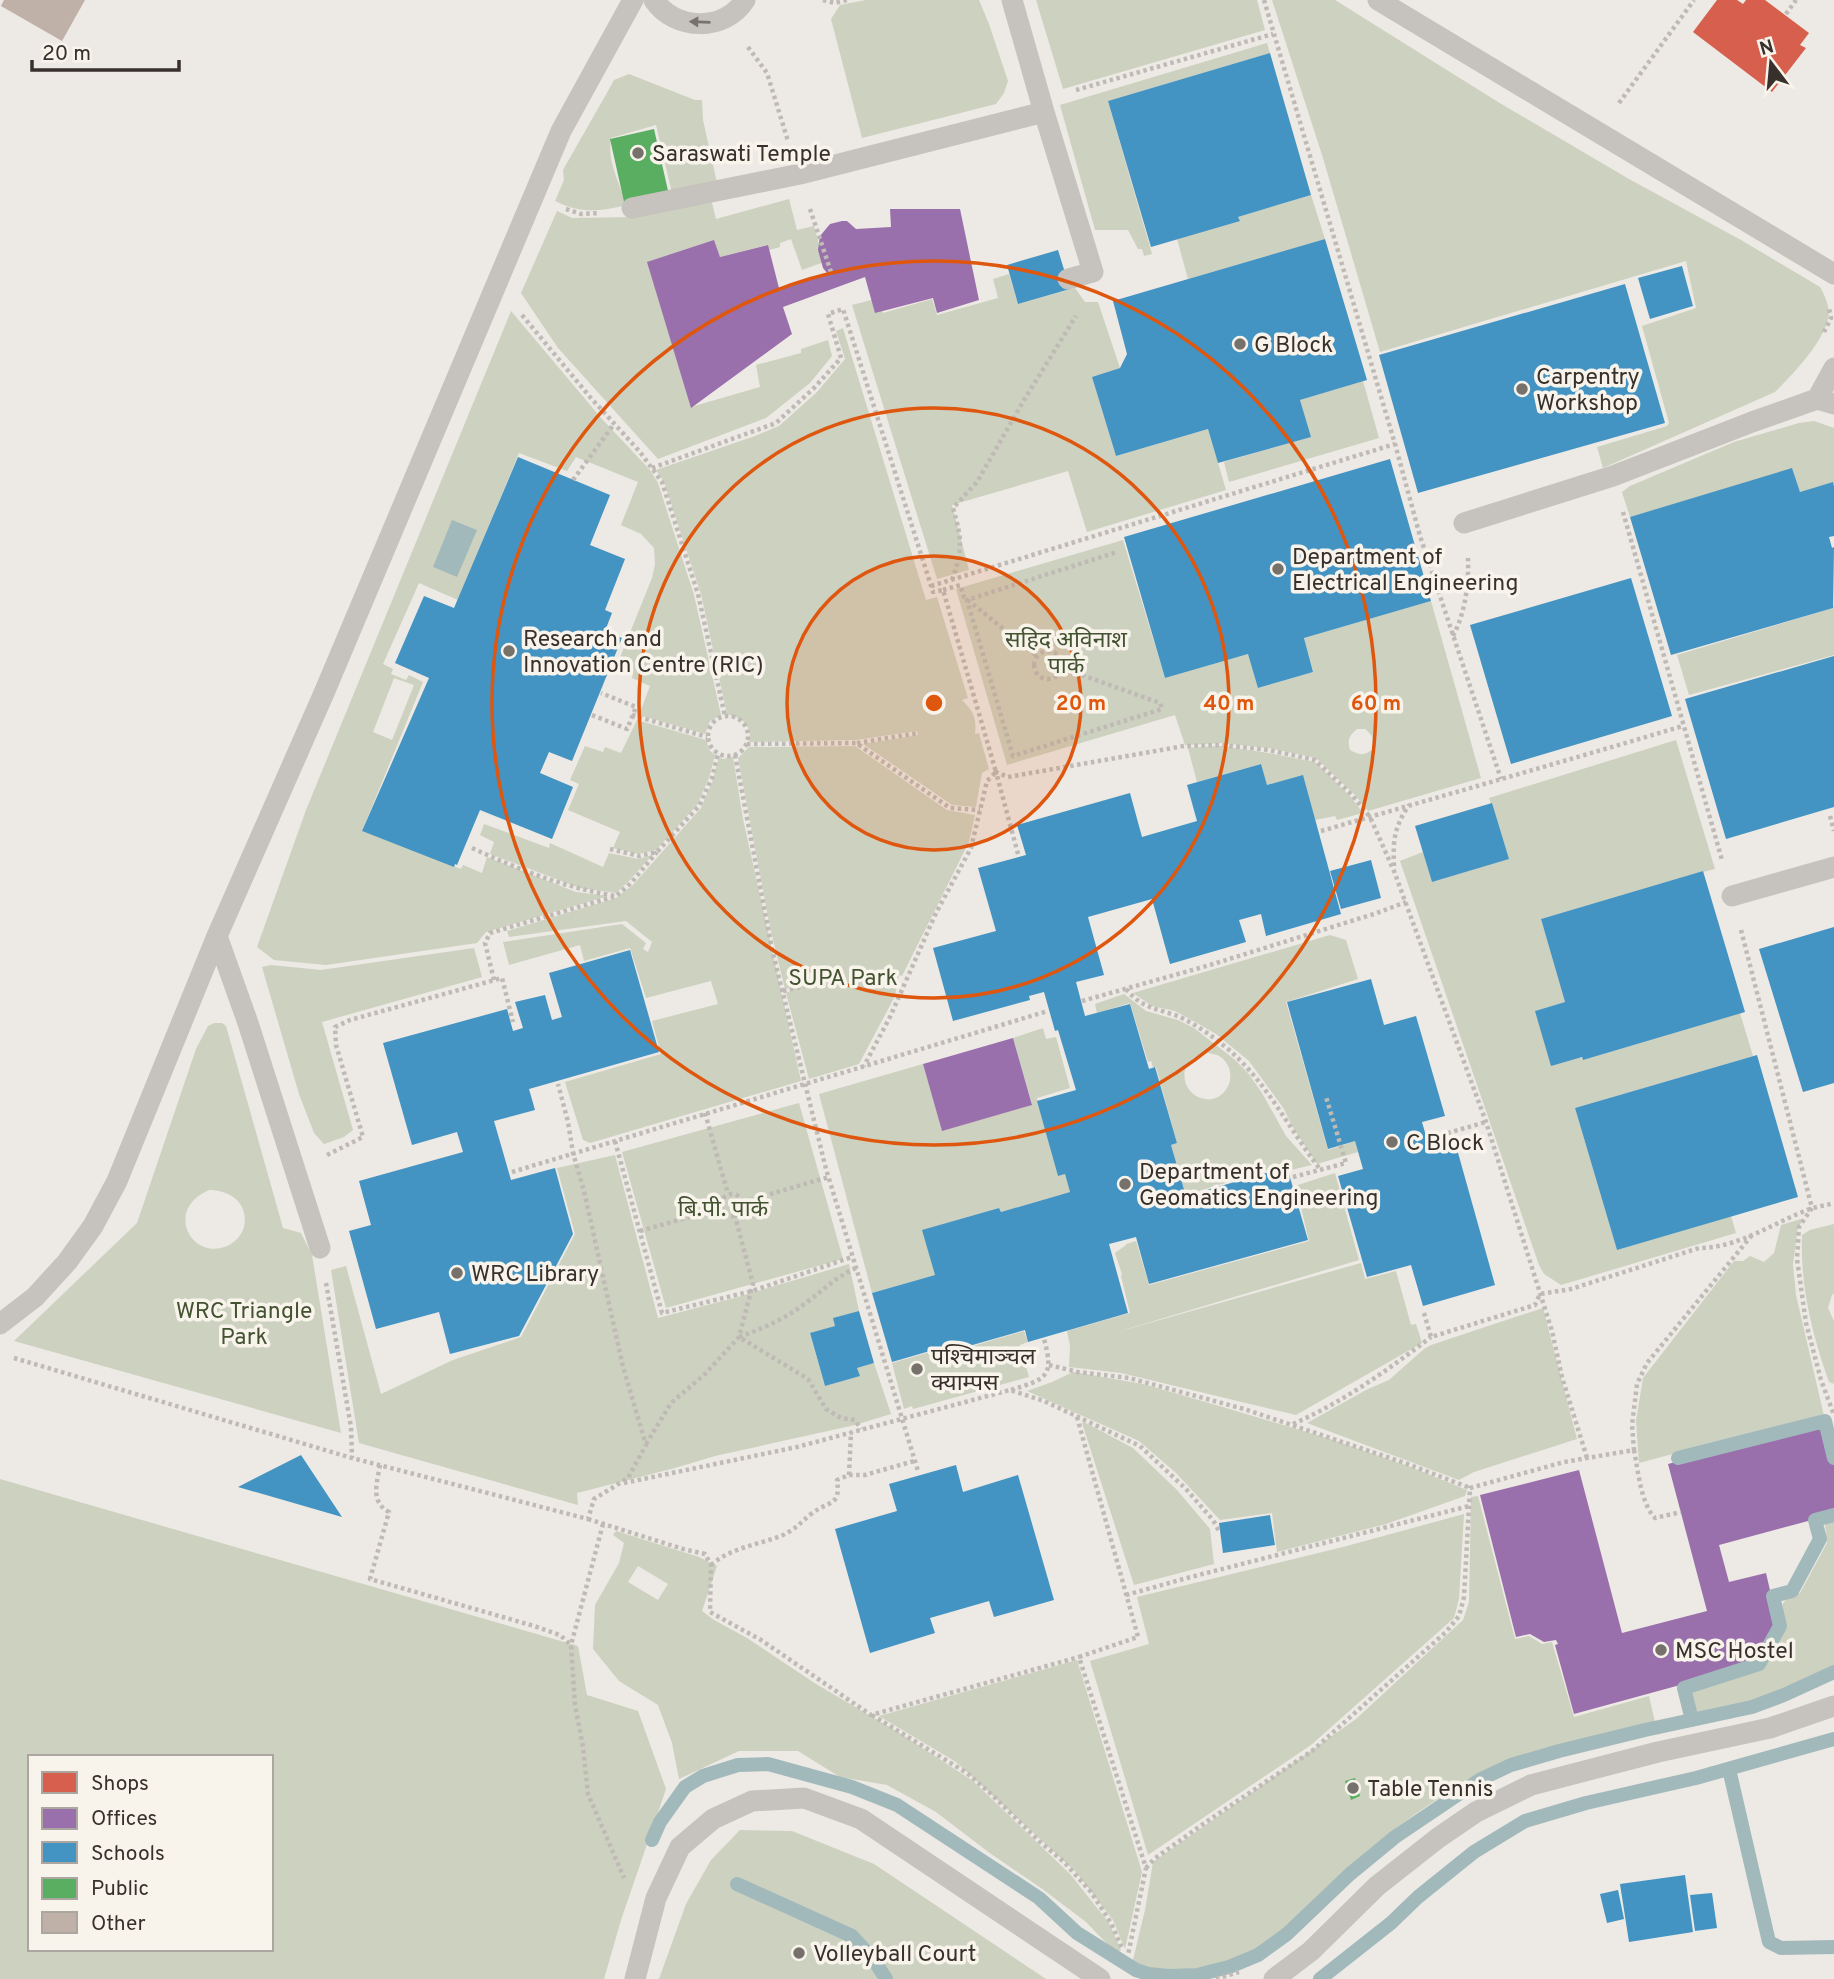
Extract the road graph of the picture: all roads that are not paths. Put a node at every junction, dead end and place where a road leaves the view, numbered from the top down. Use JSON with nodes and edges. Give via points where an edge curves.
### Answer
{"nodes":[{"id":1,"x":633,"y":0,"type":"edge"},
{"id":2,"x":654,"y":0,"type":"edge"},
{"id":3,"x":745,"y":0,"type":"edge"},
{"id":4,"x":1012,"y":0,"type":"edge"},
{"id":5,"x":1378,"y":0,"type":"edge"},
{"id":6,"x":1043,"y":106,"type":"junction"},
{"id":7,"x":632,"y":208,"type":"road end"},
{"id":8,"x":1834,"y":274,"type":"edge"},
{"id":9,"x":1068,"y":279,"type":"dead end"},
{"id":10,"x":1834,"y":368,"type":"edge"},
{"id":11,"x":1826,"y":402,"type":"edge"},
{"id":12,"x":1464,"y":523,"type":"road end"},
{"id":13,"x":1834,"y":867,"type":"edge"},
{"id":14,"x":1732,"y":895,"type":"road end"},
{"id":15,"x":217,"y":936,"type":"junction"},
{"id":16,"x":320,"y":1248,"type":"dead end"},
{"id":17,"x":0,"y":1324,"type":"edge"},
{"id":18,"x":1834,"y":1706,"type":"edge"},
{"id":19,"x":635,"y":1979,"type":"edge"},
{"id":20,"x":1100,"y":1979,"type":"edge"},
{"id":21,"x":1274,"y":1979,"type":"edge"}],
"edges":[{"from":1,"to":15,"type":"lane","via":[[561,131]]},
{"from":3,"to":2,"type":"lane","one_way":true,"via":[[727,19],[705,24],[683,21],[660,9]]},
{"from":4,"to":6,"type":"lane"},
{"from":5,"to":8,"type":"lane"},
{"from":6,"to":7,"type":"lane","via":[[800,174]]},
{"from":6,"to":9,"type":"lane","via":[[1093,272]]},
{"from":10,"to":11,"type":"lane"},
{"from":11,"to":12,"type":"lane","via":[[1752,422],[1613,477]]},
{"from":13,"to":14,"type":"lane"},
{"from":15,"to":16,"type":"lane"},
{"from":15,"to":17,"type":"lane","via":[[117,1181],[93,1226],[35,1297]]},
{"from":18,"to":21,"type":"lane","via":[[1770,1728],[1531,1785],[1476,1812],[1438,1838]]},
{"from":19,"to":20,"type":"lane","via":[[656,1898],[680,1847],[712,1819],[752,1801],[804,1798],[861,1819]]}]}
